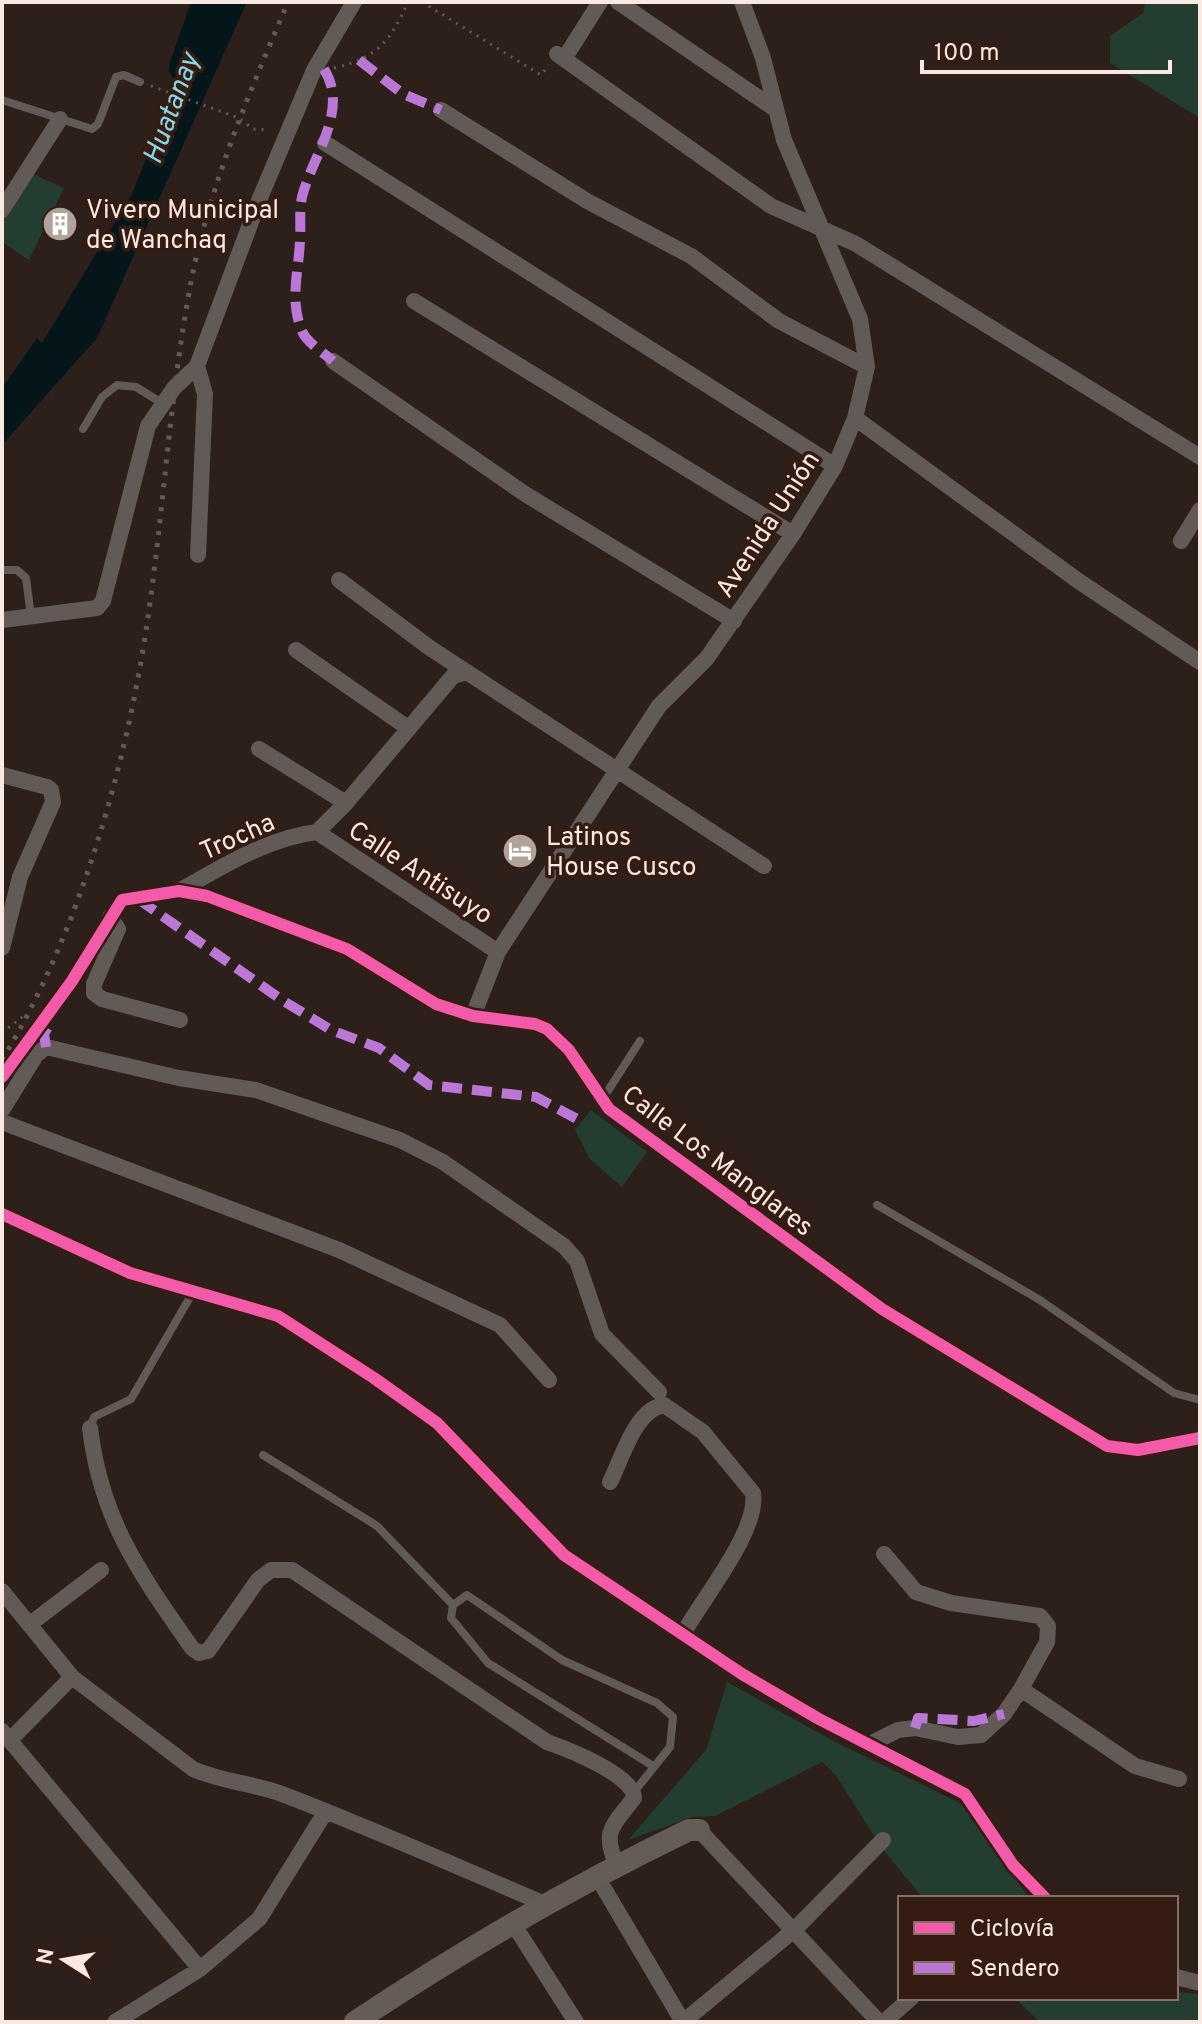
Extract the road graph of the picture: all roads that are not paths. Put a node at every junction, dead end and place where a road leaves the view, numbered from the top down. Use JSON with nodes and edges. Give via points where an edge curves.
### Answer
{"nodes":[{"id":1,"x":354,"y":2,"type":"edge"},
{"id":2,"x":600,"y":2,"type":"edge"},
{"id":3,"x":618,"y":2,"type":"edge"},
{"id":4,"x":742,"y":6,"type":"edge"},
{"id":5,"x":140,"y":82,"type":"road end"},
{"id":6,"x":2,"y":100,"type":"edge"},
{"id":7,"x":775,"y":109,"type":"junction"},
{"id":8,"x":441,"y":110,"type":"dead end"},
{"id":9,"x":60,"y":119,"type":"junction"},
{"id":10,"x":325,"y":143,"type":"dead end"},
{"id":11,"x":2,"y":210,"type":"edge"},
{"id":12,"x":821,"y":228,"type":"junction"},
{"id":13,"x":414,"y":301,"type":"dead end"},
{"id":14,"x":333,"y":361,"type":"dead end"},
{"id":15,"x":197,"y":366,"type":"junction"},
{"id":16,"x":867,"y":367,"type":"junction"},
{"id":17,"x":162,"y":403,"type":"junction"},
{"id":18,"x":855,"y":418,"type":"junction"},
{"id":19,"x":83,"y":429,"type":"dead end"},
{"id":20,"x":1200,"y":457,"type":"edge"},
{"id":21,"x":835,"y":466,"type":"junction"},
{"id":22,"x":1200,"y":510,"type":"edge"},
{"id":23,"x":793,"y":534,"type":"junction"},
{"id":24,"x":1181,"y":541,"type":"dead end"},
{"id":25,"x":198,"y":555,"type":"dead end"},
{"id":26,"x":2,"y":570,"type":"edge"},
{"id":27,"x":339,"y":580,"type":"dead end"},
{"id":28,"x":31,"y":616,"type":"junction"},
{"id":29,"x":2,"y":620,"type":"edge"},
{"id":30,"x":734,"y":621,"type":"junction"},
{"id":31,"x":296,"y":650,"type":"dead end"},
{"id":32,"x":1200,"y":662,"type":"edge"},
{"id":33,"x":467,"y":672,"type":"junction"},
{"id":34,"x":408,"y":728,"type":"junction"},
{"id":35,"x":259,"y":749,"type":"dead end"},
{"id":36,"x":617,"y":769,"type":"junction"},
{"id":37,"x":2,"y":775,"type":"edge"},
{"id":38,"x":346,"y":803,"type":"junction"},
{"id":39,"x":317,"y":832,"type":"junction"},
{"id":40,"x":764,"y":866,"type":"dead end"},
{"id":41,"x":179,"y":891,"type":"junction"},
{"id":42,"x":110,"y":917,"type":"junction"},
{"id":43,"x":2,"y":948,"type":"edge"},
{"id":44,"x":498,"y":952,"type":"junction"},
{"id":45,"x":473,"y":1016,"type":"junction"},
{"id":46,"x":180,"y":1020,"type":"dead end"},
{"id":47,"x":640,"y":1041,"type":"dead end"},
{"id":48,"x":2,"y":1077,"type":"edge"},
{"id":49,"x":601,"y":1100,"type":"junction"},
{"id":50,"x":2,"y":1110,"type":"edge"},
{"id":51,"x":2,"y":1122,"type":"edge"},
{"id":52,"x":877,"y":1205,"type":"dead end"},
{"id":53,"x":2,"y":1214,"type":"edge"},
{"id":54,"x":193,"y":1292,"type":"junction"},
{"id":55,"x":549,"y":1380,"type":"dead end"},
{"id":56,"x":659,"y":1392,"type":"dead end"},
{"id":57,"x":1200,"y":1400,"type":"edge"},
{"id":58,"x":90,"y":1428,"type":"joint"},
{"id":59,"x":1200,"y":1438,"type":"edge"},
{"id":60,"x":263,"y":1455,"type":"dead end"},
{"id":61,"x":610,"y":1482,"type":"dead end"},
{"id":62,"x":884,"y":1554,"type":"dead end"},
{"id":63,"x":101,"y":1570,"type":"dead end"},
{"id":64,"x":2,"y":1591,"type":"edge"},
{"id":65,"x":453,"y":1605,"type":"junction"},
{"id":66,"x":30,"y":1624,"type":"junction"},
{"id":67,"x":683,"y":1634,"type":"junction"},
{"id":68,"x":72,"y":1677,"type":"junction"},
{"id":69,"x":1021,"y":1689,"type":"junction"},
{"id":70,"x":6,"y":1735,"type":"edge"},
{"id":71,"x":870,"y":1744,"type":"junction"},
{"id":72,"x":653,"y":1766,"type":"junction"},
{"id":73,"x":1179,"y":1779,"type":"dead end"},
{"id":74,"x":634,"y":1792,"type":"junction"},
{"id":75,"x":326,"y":1811,"type":"junction"},
{"id":76,"x":699,"y":1830,"type":"joint"},
{"id":77,"x":883,"y":1840,"type":"dead end"},
{"id":78,"x":617,"y":1865,"type":"junction"},
{"id":79,"x":596,"y":1875,"type":"junction"},
{"id":80,"x":1043,"y":1896,"type":"edge"},
{"id":81,"x":545,"y":1904,"type":"junction"},
{"id":82,"x":512,"y":1922,"type":"junction"},
{"id":83,"x":794,"y":1930,"type":"junction"},
{"id":84,"x":200,"y":1969,"type":"junction"},
{"id":85,"x":1178,"y":1978,"type":"edge"},
{"id":86,"x":1200,"y":1983,"type":"edge"},
{"id":87,"x":908,"y":2000,"type":"edge"},
{"id":88,"x":367,"y":2019,"type":"edge"},
{"id":89,"x":115,"y":2022,"type":"edge"},
{"id":90,"x":576,"y":2022,"type":"edge"},
{"id":91,"x":683,"y":2022,"type":"edge"},
{"id":92,"x":881,"y":2022,"type":"edge"}],
"edges":[{"from":1,"to":15,"type":"street","via":[[314,70]]},
{"from":2,"to":12,"type":"street","via":[[560,57],[771,206]]},
{"from":3,"to":7,"type":"street"},
{"from":4,"to":7,"type":"street","name":"Avenida Unión"},
{"from":5,"to":9,"type":"lane","via":[[116,77],[95,127]]},
{"from":6,"to":9,"type":"lane"},
{"from":7,"to":12,"type":"street","name":"Avenida Unión"},
{"from":8,"to":16,"type":"street","via":[[587,201],[691,256],[779,321]]},
{"from":9,"to":11,"type":"street"},
{"from":10,"to":21,"type":"street"},
{"from":12,"to":16,"type":"street","name":"Avenida Unión","via":[[860,319]]},
{"from":12,"to":20,"type":"street","via":[[856,244]]},
{"from":13,"to":23,"type":"street"},
{"from":14,"to":30,"type":"street","via":[[525,494]]},
{"from":15,"to":17,"type":"street"},
{"from":15,"to":25,"type":"street","via":[[205,394]]},
{"from":16,"to":18,"type":"street","name":"Avenida Unión"},
{"from":17,"to":19,"type":"lane","via":[[136,387],[117,385],[102,397]]},
{"from":17,"to":28,"type":"street","via":[[143,440],[103,601],[97,608]]},
{"from":18,"to":21,"type":"street","name":"Avenida Unión"},
{"from":18,"to":32,"type":"street","via":[[1077,580]]},
{"from":21,"to":23,"type":"street","name":"Avenida Unión"},
{"from":22,"to":24,"type":"street"},
{"from":23,"to":30,"type":"street","name":"Avenida Unión"},
{"from":26,"to":28,"type":"lane","via":[[17,570],[26,578]]},
{"from":27,"to":33,"type":"street"},
{"from":28,"to":29,"type":"street"},
{"from":30,"to":36,"type":"street","name":"Avenida Unión","via":[[707,658],[659,706]]},
{"from":31,"to":34,"type":"street"},
{"from":33,"to":34,"type":"street","via":[[453,676]]},
{"from":33,"to":36,"type":"street"},
{"from":34,"to":38,"type":"street"},
{"from":35,"to":38,"type":"street"},
{"from":36,"to":40,"type":"street"},
{"from":36,"to":44,"type":"street","name":"Avenida Unión"},
{"from":37,"to":43,"type":"street","via":[[47,787],[53,795],[20,877]]},
{"from":38,"to":39,"type":"street"},
{"from":39,"to":41,"type":"street","name":"Trocha","via":[[256,850]]},
{"from":39,"to":44,"type":"street","name":"Calle Antisuyo"},
{"from":41,"to":42,"type":"street","name":"Calle Los Manglares","via":[[122,900]]},
{"from":41,"to":45,"type":"street","name":"Calle Los Manglares","via":[[207,896],[347,949],[436,1004]]},
{"from":42,"to":46,"type":"street","via":[[118,929],[94,993]]},
{"from":42,"to":48,"type":"street","via":[[72,981]]},
{"from":44,"to":45,"type":"street","name":"Avenida Unión"},
{"from":45,"to":49,"type":"street","name":"Calle Los Manglares","via":[[547,1029],[569,1050]]},
{"from":47,"to":49,"type":"lane"},
{"from":49,"to":59,"type":"street","name":"Calle Los Manglares","via":[[882,1309],[1107,1446],[1138,1450]]},
{"from":50,"to":56,"type":"street","via":[[46,1047],[256,1090],[400,1140],[443,1162],[564,1246],[577,1261],[602,1334]]},
{"from":51,"to":55,"type":"street","via":[[339,1250],[500,1325]]},
{"from":52,"to":57,"type":"lane","via":[[1040,1300],[1174,1393]]},
{"from":53,"to":54,"type":"street","via":[[130,1273]]},
{"from":54,"to":58,"type":"lane","via":[[131,1399],[94,1417]]},
{"from":54,"to":67,"type":"street","via":[[278,1316],[374,1378],[437,1423],[564,1555]]},
{"from":58,"to":74,"type":"street","via":[[113,1526],[153,1593],[199,1653],[208,1651],[258,1580],[271,1570],[292,1570],[547,1742],[581,1754]]},
{"from":60,"to":65,"type":"lane","via":[[377,1526]]},
{"from":61,"to":67,"type":"street","via":[[643,1417],[664,1405],[703,1432],[753,1493],[752,1512],[733,1553]]},
{"from":62,"to":69,"type":"street","via":[[916,1592],[951,1603],[1040,1616],[1048,1626],[1047,1642]]},
{"from":63,"to":66,"type":"street"},
{"from":64,"to":66,"type":"street"},
{"from":65,"to":72,"type":"lane","via":[[451,1618],[488,1663]]},
{"from":65,"to":72,"type":"lane","via":[[467,1595],[562,1660],[657,1703],[673,1717],[674,1735]]},
{"from":66,"to":68,"type":"street"},
{"from":67,"to":71,"type":"street","via":[[754,1682]]},
{"from":68,"to":70,"type":"street"},
{"from":68,"to":75,"type":"street","via":[[193,1769],[261,1786]]},
{"from":69,"to":71,"type":"street","via":[[995,1725],[981,1735],[958,1737],[915,1728]]},
{"from":69,"to":73,"type":"street","via":[[1135,1766]]},
{"from":70,"to":84,"type":"street"},
{"from":71,"to":80,"type":"street","via":[[965,1794],[1013,1865]]},
{"from":72,"to":74,"type":"lane"},
{"from":74,"to":78,"type":"street","via":[[609,1831]]},
{"from":75,"to":81,"type":"street"},
{"from":75,"to":84,"type":"street","via":[[259,1919]]},
{"from":76,"to":78,"type":"street"},
{"from":76,"to":83,"type":"street"},
{"from":77,"to":83,"type":"street"},
{"from":78,"to":79,"type":"street"},
{"from":79,"to":81,"type":"street"},
{"from":79,"to":91,"type":"street"},
{"from":81,"to":82,"type":"street"},
{"from":82,"to":88,"type":"street"},
{"from":82,"to":90,"type":"street"},
{"from":83,"to":91,"type":"street"},
{"from":83,"to":92,"type":"street"},
{"from":84,"to":89,"type":"street"},
{"from":85,"to":86,"type":"street"},
{"from":87,"to":92,"type":"street"}]}
